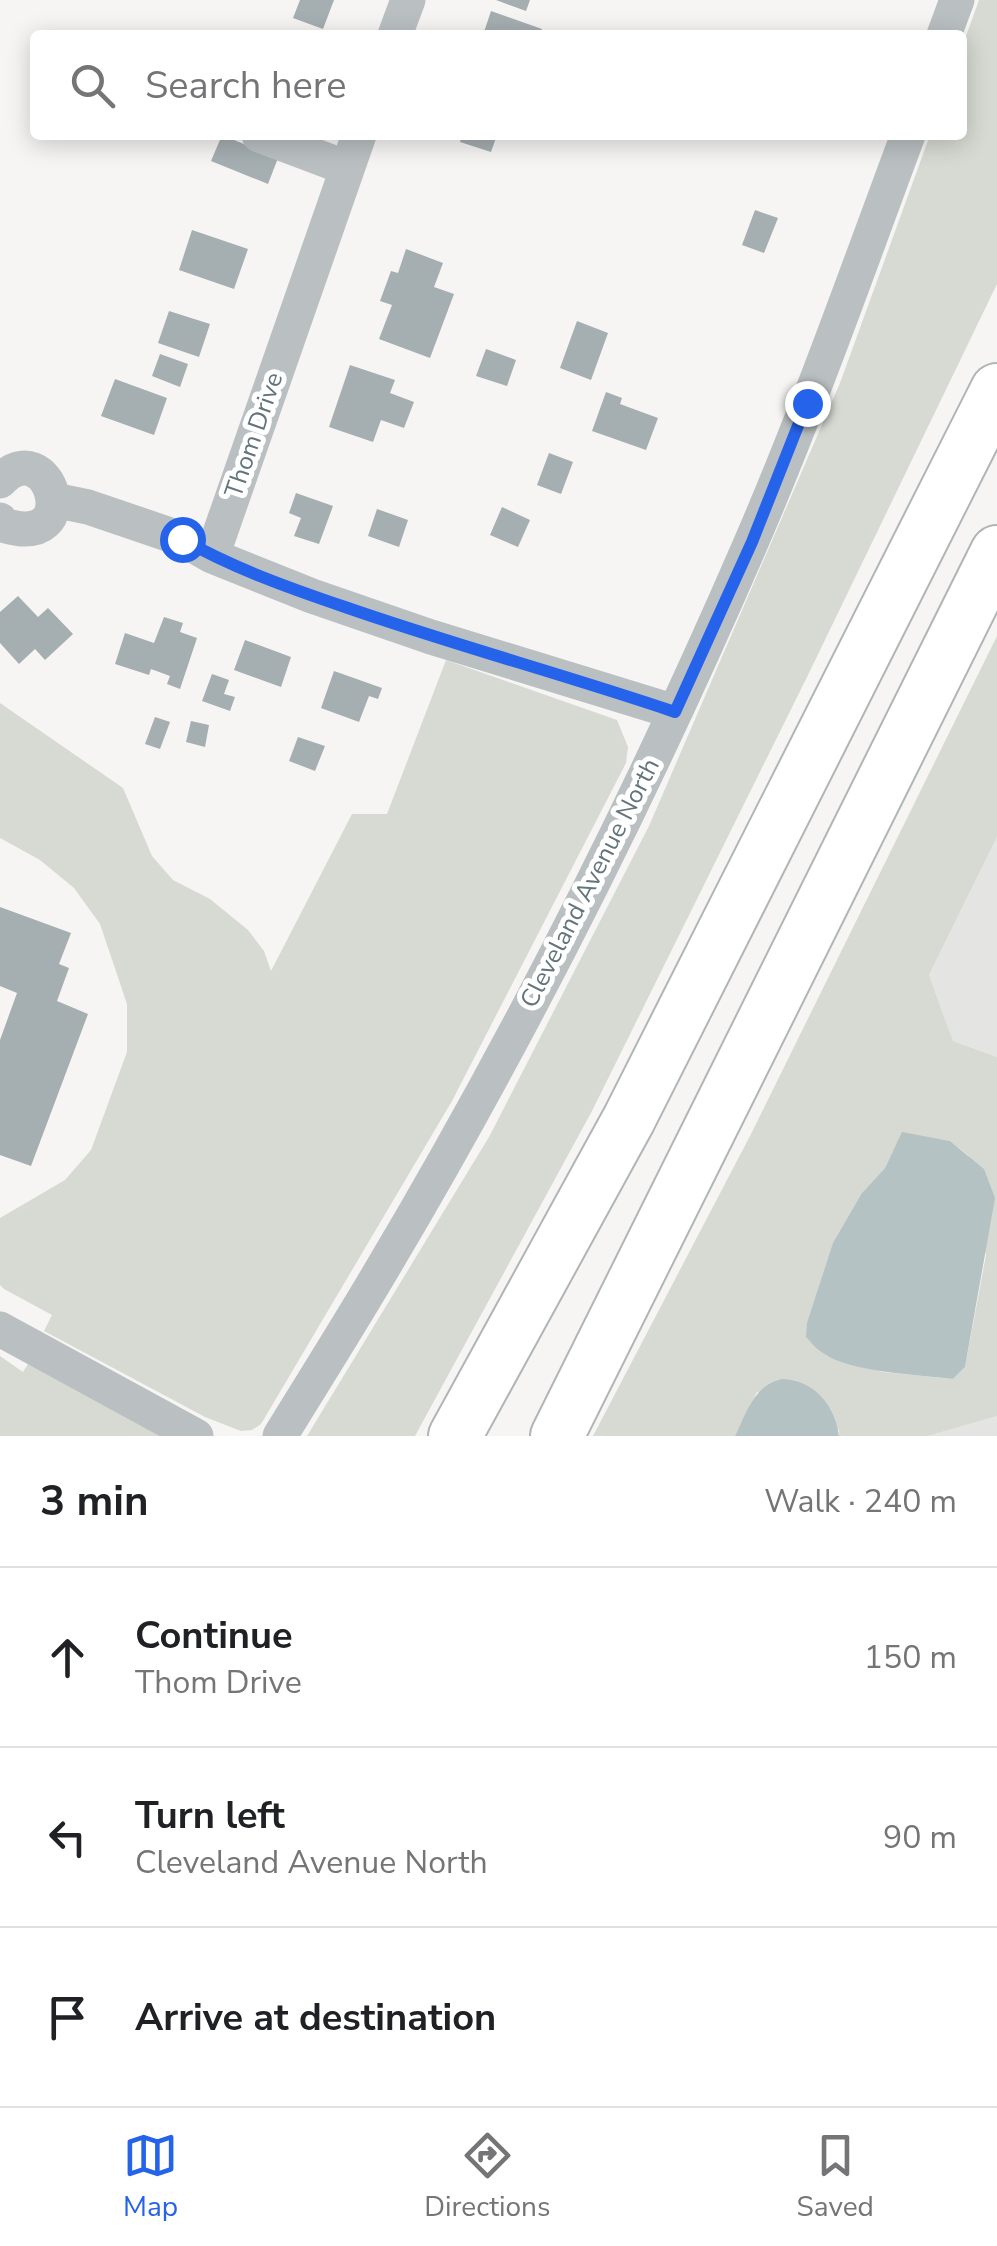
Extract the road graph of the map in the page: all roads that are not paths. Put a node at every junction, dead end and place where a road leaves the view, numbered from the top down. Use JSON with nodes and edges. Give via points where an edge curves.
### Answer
{"nodes":[{"id":1,"x":408,"y":0,"type":"edge"},
{"id":2,"x":397,"y":30,"type":"edge"},
{"id":3,"x":272,"y":140,"type":"edge"},
{"id":4,"x":357,"y":140,"type":"edge"},
{"id":5,"x":906,"y":140,"type":"edge"},
{"id":6,"x":346,"y":168,"type":"junction"},
{"id":7,"x":997,"y":390,"type":"edge"},
{"id":8,"x":0,"y":481,"type":"edge"},
{"id":9,"x":54,"y":500,"type":"junction"},
{"id":10,"x":0,"y":520,"type":"edge"},
{"id":11,"x":997,"y":552,"type":"edge"},
{"id":12,"x":212,"y":556,"type":"junction"},
{"id":13,"x":675,"y":712,"type":"junction"},
{"id":14,"x":0,"y":1329,"type":"edge"},
{"id":15,"x":196,"y":1436,"type":"edge"},
{"id":16,"x":280,"y":1436,"type":"edge"},
{"id":17,"x":456,"y":1436,"type":"edge"},
{"id":18,"x":557,"y":1436,"type":"edge"}],
"edges":[{"from":1,"to":2,"type":"street"},
{"from":3,"to":6,"type":"street"},
{"from":4,"to":6,"type":"street","name":"Thom Drive"},
{"from":5,"to":13,"type":"street","name":"Cleveland Avenue North","via":[[758,524]]},
{"from":6,"to":12,"type":"street","name":"Thom Drive"},
{"from":7,"to":17,"type":"highway","via":[[629,1119]]},
{"from":8,"to":9,"type":"street","via":[[10,470],[26,468],[44,477]]},
{"from":9,"to":10,"type":"street","via":[[42,524],[23,531]]},
{"from":9,"to":12,"type":"street","via":[[182,539]]},
{"from":11,"to":18,"type":"highway"},
{"from":12,"to":13,"type":"street","via":[[431,637]]},
{"from":13,"to":16,"type":"street","name":"Cleveland Avenue North","via":[[450,1150]]},
{"from":14,"to":15,"type":"street"}]}
